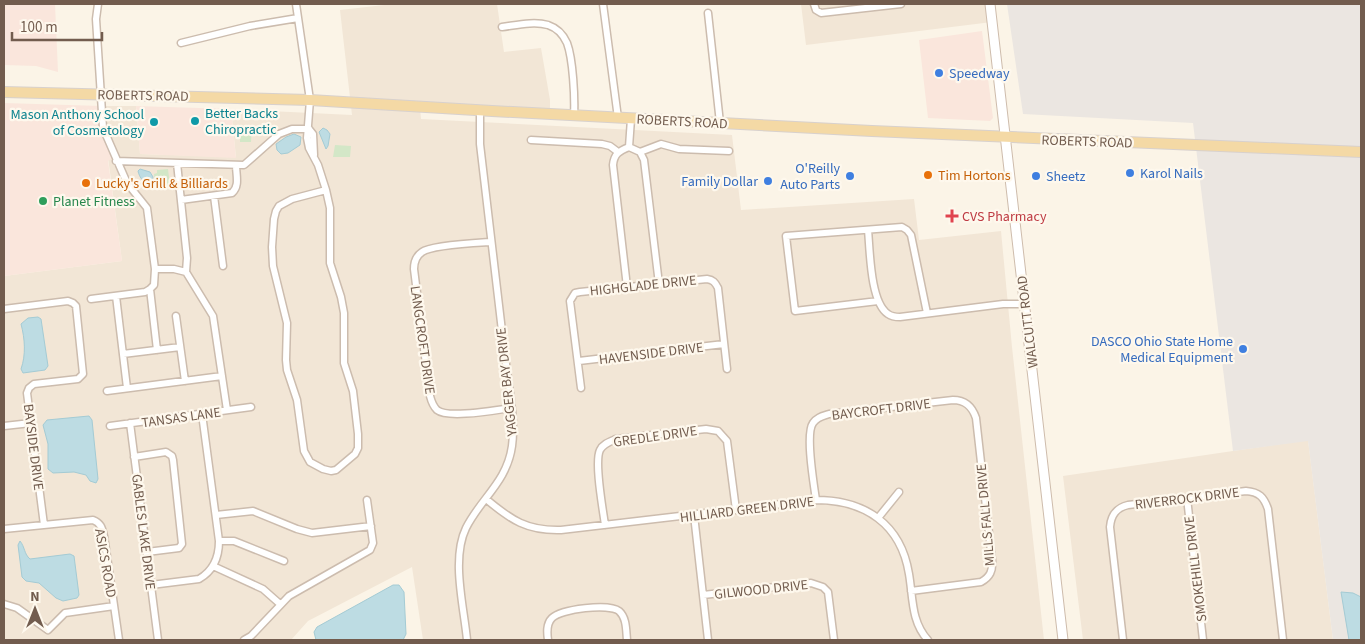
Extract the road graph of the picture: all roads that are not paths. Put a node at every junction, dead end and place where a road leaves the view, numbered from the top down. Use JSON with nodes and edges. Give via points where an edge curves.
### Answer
{"nodes":[{"id":1,"x":98,"y":4,"type":"edge"},
{"id":2,"x":296,"y":4,"type":"edge"},
{"id":3,"x":603,"y":4,"type":"edge"},
{"id":4,"x":814,"y":4,"type":"edge"},
{"id":5,"x":901,"y":4,"type":"edge"},
{"id":6,"x":990,"y":4,"type":"edge"},
{"id":7,"x":708,"y":13,"type":"dead end"},
{"id":8,"x":298,"y":18,"type":"junction"},
{"id":9,"x":502,"y":27,"type":"dead end"},
{"id":10,"x":181,"y":43,"type":"dead end"},
{"id":11,"x":4,"y":92,"type":"edge"},
{"id":12,"x":100,"y":94,"type":"junction"},
{"id":13,"x":310,"y":100,"type":"junction"},
{"id":14,"x":480,"y":111,"type":"junction"},
{"id":15,"x":574,"y":116,"type":"junction"},
{"id":16,"x":618,"y":118,"type":"junction"},
{"id":17,"x":631,"y":119,"type":"junction"},
{"id":18,"x":720,"y":123,"type":"junction"},
{"id":19,"x":309,"y":129,"type":"junction"},
{"id":20,"x":1006,"y":137,"type":"junction"},
{"id":21,"x":532,"y":140,"type":"dead end"},
{"id":22,"x":629,"y":147,"type":"junction"},
{"id":23,"x":729,"y":151,"type":"dead end"},
{"id":24,"x":618,"y":152,"type":"junction"},
{"id":25,"x":640,"y":152,"type":"junction"},
{"id":26,"x":1361,"y":152,"type":"edge"},
{"id":27,"x":116,"y":161,"type":"junction"},
{"id":28,"x":176,"y":163,"type":"junction"},
{"id":29,"x":236,"y":165,"type":"junction"},
{"id":30,"x":326,"y":190,"type":"junction"},
{"id":31,"x":214,"y":196,"type":"junction"},
{"id":32,"x":181,"y":200,"type":"junction"},
{"id":33,"x":868,"y":230,"type":"junction"},
{"id":34,"x":491,"y":242,"type":"junction"},
{"id":35,"x":223,"y":266,"type":"dead end"},
{"id":36,"x":155,"y":269,"type":"junction"},
{"id":37,"x":186,"y":272,"type":"junction"},
{"id":38,"x":659,"y":284,"type":"junction"},
{"id":39,"x":627,"y":287,"type":"junction"},
{"id":40,"x":150,"y":289,"type":"junction"},
{"id":41,"x":116,"y":296,"type":"junction"},
{"id":42,"x":92,"y":299,"type":"dead end"},
{"id":43,"x":878,"y":301,"type":"junction"},
{"id":44,"x":1025,"y":304,"type":"junction"},
{"id":45,"x":4,"y":309,"type":"edge"},
{"id":46,"x":927,"y":313,"type":"junction"},
{"id":47,"x":176,"y":316,"type":"dead end"},
{"id":48,"x":724,"y":344,"type":"junction"},
{"id":49,"x":180,"y":347,"type":"junction"},
{"id":50,"x":157,"y":350,"type":"junction"},
{"id":51,"x":123,"y":354,"type":"junction"},
{"id":52,"x":578,"y":361,"type":"junction"},
{"id":53,"x":727,"y":369,"type":"dead end"},
{"id":54,"x":222,"y":376,"type":"junction"},
{"id":55,"x":185,"y":381,"type":"junction"},
{"id":56,"x":127,"y":388,"type":"junction"},
{"id":57,"x":581,"y":388,"type":"dead end"},
{"id":58,"x":107,"y":390,"type":"dead end"},
{"id":59,"x":969,"y":405,"type":"joint"},
{"id":60,"x":251,"y":408,"type":"dead end"},
{"id":61,"x":511,"y":408,"type":"junction"},
{"id":62,"x":227,"y":410,"type":"junction"},
{"id":63,"x":202,"y":414,"type":"junction"},
{"id":64,"x":32,"y":423,"type":"junction"},
{"id":65,"x":130,"y":423,"type":"junction"},
{"id":66,"x":4,"y":426,"type":"edge"},
{"id":67,"x":110,"y":426,"type":"dead end"},
{"id":68,"x":134,"y":457,"type":"junction"},
{"id":69,"x":899,"y":492,"type":"dead end"},
{"id":70,"x":1187,"y":498,"type":"junction"},
{"id":71,"x":486,"y":499,"type":"junction"},
{"id":72,"x":367,"y":500,"type":"dead end"},
{"id":73,"x":816,"y":500,"type":"junction"},
{"id":74,"x":736,"y":510,"type":"junction"},
{"id":75,"x":216,"y":515,"type":"junction"},
{"id":76,"x":694,"y":515,"type":"junction"},
{"id":77,"x":878,"y":518,"type":"junction"},
{"id":78,"x":44,"y":525,"type":"junction"},
{"id":79,"x":605,"y":525,"type":"junction"},
{"id":80,"x":370,"y":526,"type":"junction"},
{"id":81,"x":4,"y":530,"type":"edge"},
{"id":82,"x":219,"y":541,"type":"junction"},
{"id":83,"x":147,"y":552,"type":"junction"},
{"id":84,"x":284,"y":561,"type":"dead end"},
{"id":85,"x":213,"y":566,"type":"junction"},
{"id":86,"x":151,"y":586,"type":"junction"},
{"id":87,"x":911,"y":591,"type":"junction"},
{"id":88,"x":703,"y":595,"type":"junction"},
{"id":89,"x":4,"y":604,"type":"edge"},
{"id":90,"x":280,"y":604,"type":"junction"},
{"id":91,"x":114,"y":606,"type":"junction"},
{"id":92,"x":119,"y":640,"type":"edge"},
{"id":93,"x":158,"y":640,"type":"edge"},
{"id":94,"x":244,"y":640,"type":"edge"},
{"id":95,"x":467,"y":640,"type":"edge"},
{"id":96,"x":548,"y":640,"type":"edge"},
{"id":97,"x":627,"y":640,"type":"edge"},
{"id":98,"x":708,"y":640,"type":"edge"},
{"id":99,"x":834,"y":640,"type":"edge"},
{"id":100,"x":928,"y":640,"type":"edge"},
{"id":101,"x":1063,"y":640,"type":"edge"},
{"id":102,"x":1123,"y":640,"type":"edge"},
{"id":103,"x":1203,"y":640,"type":"edge"},
{"id":104,"x":1283,"y":640,"type":"edge"}],
"edges":[{"from":1,"to":12,"type":"street"},
{"from":2,"to":8,"type":"street"},
{"from":3,"to":16,"type":"street"},
{"from":4,"to":5,"type":"street","via":[[821,13]]},
{"from":6,"to":20,"type":"street","name":"WALCUTT ROAD"},
{"from":7,"to":18,"type":"street"},
{"from":8,"to":10,"type":"street"},
{"from":8,"to":13,"type":"street"},
{"from":9,"to":15,"type":"street","via":[[539,23],[556,29],[563,36],[570,52]]},
{"from":11,"to":12,"type":"main road","name":"ROBERTS ROAD"},
{"from":12,"to":13,"type":"main road","name":"ROBERTS ROAD"},
{"from":12,"to":27,"type":"street","via":[[103,128]]},
{"from":13,"to":14,"type":"main road","name":"ROBERTS ROAD"},
{"from":13,"to":19,"type":"street"},
{"from":14,"to":15,"type":"main road","name":"ROBERTS ROAD"},
{"from":14,"to":34,"type":"street","name":"YAGGER BAY DRIVE","via":[[480,144]]},
{"from":15,"to":16,"type":"main road","name":"ROBERTS ROAD"},
{"from":16,"to":17,"type":"main road","name":"ROBERTS ROAD"},
{"from":17,"to":18,"type":"main road","name":"ROBERTS ROAD"},
{"from":17,"to":22,"type":"street"},
{"from":18,"to":20,"type":"main road","name":"ROBERTS ROAD"},
{"from":19,"to":29,"type":"street","via":[[285,131],[247,164]]},
{"from":19,"to":30,"type":"street","via":[[309,148]]},
{"from":20,"to":26,"type":"main road","name":"ROBERTS ROAD"},
{"from":20,"to":44,"type":"street","name":"WALCUTT ROAD"},
{"from":21,"to":24,"type":"street","via":[[602,144]]},
{"from":22,"to":24,"type":"street"},
{"from":22,"to":25,"type":"street"},
{"from":23,"to":25,"type":"street","via":[[679,149],[661,144]]},
{"from":24,"to":39,"type":"street","via":[[613,165]]},
{"from":25,"to":38,"type":"street","via":[[644,160]]},
{"from":27,"to":28,"type":"street"},
{"from":27,"to":36,"type":"street","via":[[127,183],[147,208]]},
{"from":28,"to":29,"type":"street"},
{"from":28,"to":32,"type":"street"},
{"from":29,"to":31,"type":"street","via":[[237,187],[234,192]]},
{"from":30,"to":30,"type":"street","via":[[279,206],[274,219],[272,247],[273,266],[287,323],[286,360],[297,400],[304,451],[310,462],[331,471],[355,454],[359,444],[353,391],[344,363],[344,313],[330,263],[330,208]]},
{"from":31,"to":32,"type":"street"},
{"from":31,"to":35,"type":"street"},
{"from":32,"to":37,"type":"street"},
{"from":33,"to":43,"type":"street"},
{"from":33,"to":43,"type":"street","via":[[786,236],[795,311]]},
{"from":33,"to":46,"type":"street","via":[[907,230]]},
{"from":34,"to":61,"type":"street","name":"YAGGER BAY DRIVE"},
{"from":34,"to":61,"type":"street","name":"LANGCROFT DRIVE","via":[[432,248],[418,255],[414,269],[430,396],[434,406],[437,410],[453,414]]},
{"from":36,"to":37,"type":"street"},
{"from":36,"to":40,"type":"street","via":[[154,285]]},
{"from":37,"to":54,"type":"street","via":[[213,316]]},
{"from":38,"to":39,"type":"street","name":"HIGHGLADE DRIVE"},
{"from":38,"to":48,"type":"street","name":"HIGHGLADE DRIVE","via":[[707,278],[716,283]]},
{"from":39,"to":52,"type":"street","name":"HIGHGLADE DRIVE","via":[[580,292],[572,296]]},
{"from":40,"to":41,"type":"street"},
{"from":40,"to":50,"type":"street"},
{"from":41,"to":42,"type":"street"},
{"from":41,"to":51,"type":"street"},
{"from":43,"to":46,"type":"street","via":[[892,316]]},
{"from":44,"to":46,"type":"street"},
{"from":44,"to":101,"type":"street","name":"WALCUTT ROAD"},
{"from":45,"to":64,"type":"street","name":"BAYSIDE DRIVE","via":[[68,301],[76,306],[83,374],[78,378],[34,384],[29,388]]},
{"from":47,"to":49,"type":"street"},
{"from":48,"to":52,"type":"street","name":"HAVENSIDE DRIVE"},
{"from":48,"to":53,"type":"street"},
{"from":49,"to":50,"type":"street"},
{"from":49,"to":55,"type":"street"},
{"from":50,"to":51,"type":"street"},
{"from":51,"to":56,"type":"street"},
{"from":52,"to":57,"type":"street"},
{"from":54,"to":55,"type":"street"},
{"from":54,"to":62,"type":"street"},
{"from":55,"to":56,"type":"street"},
{"from":56,"to":58,"type":"street"},
{"from":59,"to":73,"type":"street","name":"BAYCROFT DRIVE","via":[[953,400],[817,418],[810,427],[809,437]]},
{"from":59,"to":87,"type":"street","name":"MILLS FALL DRIVE","via":[[976,418],[992,571],[981,582]]},
{"from":60,"to":62,"type":"street","name":"TANSAS LANE"},
{"from":61,"to":71,"type":"street","name":"YAGGER BAY DRIVE","via":[[509,460],[504,474]]},
{"from":62,"to":63,"type":"street","name":"TANSAS LANE"},
{"from":63,"to":65,"type":"street","name":"TANSAS LANE"},
{"from":63,"to":75,"type":"street"},
{"from":64,"to":66,"type":"street"},
{"from":64,"to":78,"type":"street","name":"BAYSIDE DRIVE"},
{"from":65,"to":67,"type":"street","name":"TANSAS LANE"},
{"from":65,"to":68,"type":"street","name":"GABLES LAKE DRIVE"},
{"from":68,"to":83,"type":"street","name":"GABLES LAKE DRIVE"},
{"from":68,"to":83,"type":"street","via":[[166,452],[173,460],[182,544],[178,548]]},
{"from":69,"to":77,"type":"street"},
{"from":70,"to":102,"type":"street","name":"RIVERROCK DRIVE","via":[[1128,505],[1114,512],[1110,528]]},
{"from":70,"to":103,"type":"street","name":"SMOKEHILL DRIVE"},
{"from":70,"to":104,"type":"street","name":"RIVERROCK DRIVE","via":[[1246,491],[1261,495],[1266,502]]},
{"from":71,"to":79,"type":"street","name":"HILLIARD GREEN DRIVE","via":[[517,522],[531,528],[561,530]]},
{"from":71,"to":95,"type":"street","name":"YAGGER BAY DRIVE","via":[[465,529],[459,557]]},
{"from":72,"to":80,"type":"street"},
{"from":73,"to":74,"type":"street","name":"HILLIARD GREEN DRIVE"},
{"from":73,"to":77,"type":"street","name":"HILLIARD GREEN DRIVE","via":[[849,503]]},
{"from":74,"to":76,"type":"street","name":"HILLIARD GREEN DRIVE"},
{"from":74,"to":79,"type":"street","name":"GREDLE DRIVE","via":[[729,447],[718,431],[706,429],[616,439],[601,448],[598,456]]},
{"from":75,"to":80,"type":"street","via":[[253,511],[312,533]]},
{"from":75,"to":82,"type":"street"},
{"from":76,"to":79,"type":"street","name":"HILLIARD GREEN DRIVE"},
{"from":76,"to":88,"type":"street"},
{"from":77,"to":87,"type":"street","name":"HILLIARD GREEN DRIVE","via":[[900,544]]},
{"from":78,"to":81,"type":"street","name":"ASICS ROAD"},
{"from":78,"to":91,"type":"street","name":"ASICS ROAD","via":[[99,522]]},
{"from":80,"to":90,"type":"street","via":[[373,543],[370,550]]},
{"from":82,"to":84,"type":"street","via":[[234,540]]},
{"from":82,"to":85,"type":"street","via":[[219,552]]},
{"from":83,"to":86,"type":"street","name":"GABLES LAKE DRIVE"},
{"from":85,"to":86,"type":"street","via":[[198,579]]},
{"from":85,"to":90,"type":"street","via":[[263,590]]},
{"from":86,"to":93,"type":"street","name":"GABLES LAKE DRIVE"},
{"from":87,"to":100,"type":"street","name":"HILLIARD GREEN DRIVE","via":[[917,623]]},
{"from":88,"to":98,"type":"street"},
{"from":88,"to":99,"type":"street","name":"GILWOOD DRIVE","via":[[818,584],[828,592]]},
{"from":89,"to":91,"type":"street","via":[[18,608],[48,630],[65,613]]},
{"from":90,"to":94,"type":"street"},
{"from":91,"to":92,"type":"street","name":"ASICS ROAD"},
{"from":96,"to":97,"type":"street","via":[[547,628],[558,614],[607,607],[623,617]]}]}
